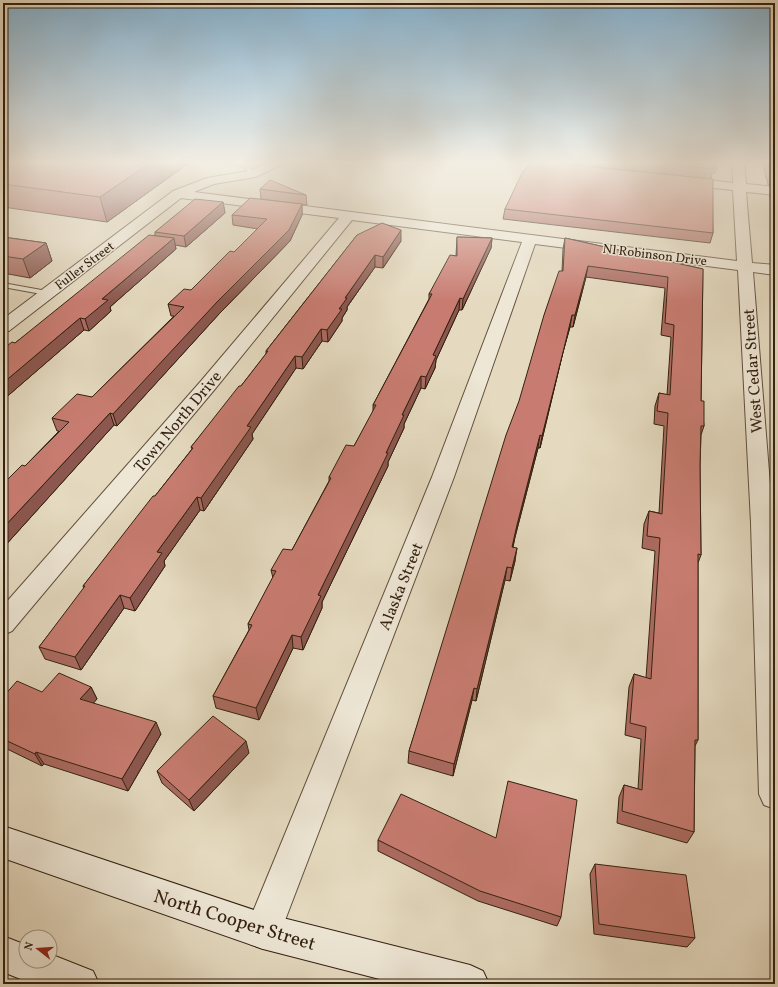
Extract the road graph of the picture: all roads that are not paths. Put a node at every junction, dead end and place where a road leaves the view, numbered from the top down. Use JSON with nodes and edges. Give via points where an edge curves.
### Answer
{"nodes":[{"id":1,"x":158,"y":209,"type":"edge"},
{"id":2,"x":294,"y":209,"type":"edge"},
{"id":3,"x":741,"y":209,"type":"edge"},
{"id":4,"x":348,"y":216,"type":"junction"},
{"id":5,"x":530,"y":238,"type":"junction"},
{"id":6,"x":745,"y":266,"type":"junction"},
{"id":7,"x":775,"y":270,"type":"edge"},
{"id":8,"x":3,"y":285,"type":"edge"},
{"id":9,"x":47,"y":293,"type":"junction"},
{"id":10,"x":3,"y":327,"type":"edge"},
{"id":11,"x":3,"y":624,"type":"edge"},
{"id":12,"x":775,"y":794,"type":"edge"},
{"id":13,"x":3,"y":842,"type":"edge"},
{"id":14,"x":263,"y":931,"type":"junction"},
{"id":15,"x":3,"y":954,"type":"edge"},
{"id":16,"x":80,"y":984,"type":"edge"},
{"id":17,"x":470,"y":984,"type":"edge"}],
"edges":[{"from":1,"to":9,"type":"street","name":"Fuller Street"},
{"from":2,"to":4,"type":"street","name":"Nl Robinson Drive"},
{"from":3,"to":6,"type":"street","name":"West Cedar Street"},
{"from":4,"to":5,"type":"street","name":"Nl Robinson Drive"},
{"from":4,"to":11,"type":"street","name":"Town North Drive","via":[[208,385]]},
{"from":5,"to":6,"type":"street","name":"Nl Robinson Drive"},
{"from":5,"to":14,"type":"street","name":"Alaska Street","via":[[443,477]]},
{"from":6,"to":7,"type":"street","name":"Nl Robinson Drive"},
{"from":6,"to":12,"type":"street","name":"West Cedar Street","via":[[762,523]]},
{"from":8,"to":9,"type":"lane"},
{"from":9,"to":10,"type":"street","name":"Fuller Street"},
{"from":13,"to":14,"type":"street","name":"North Cooper Street"},
{"from":14,"to":17,"type":"street","name":"North Cooper Street"},
{"from":15,"to":16,"type":"street"}]}
